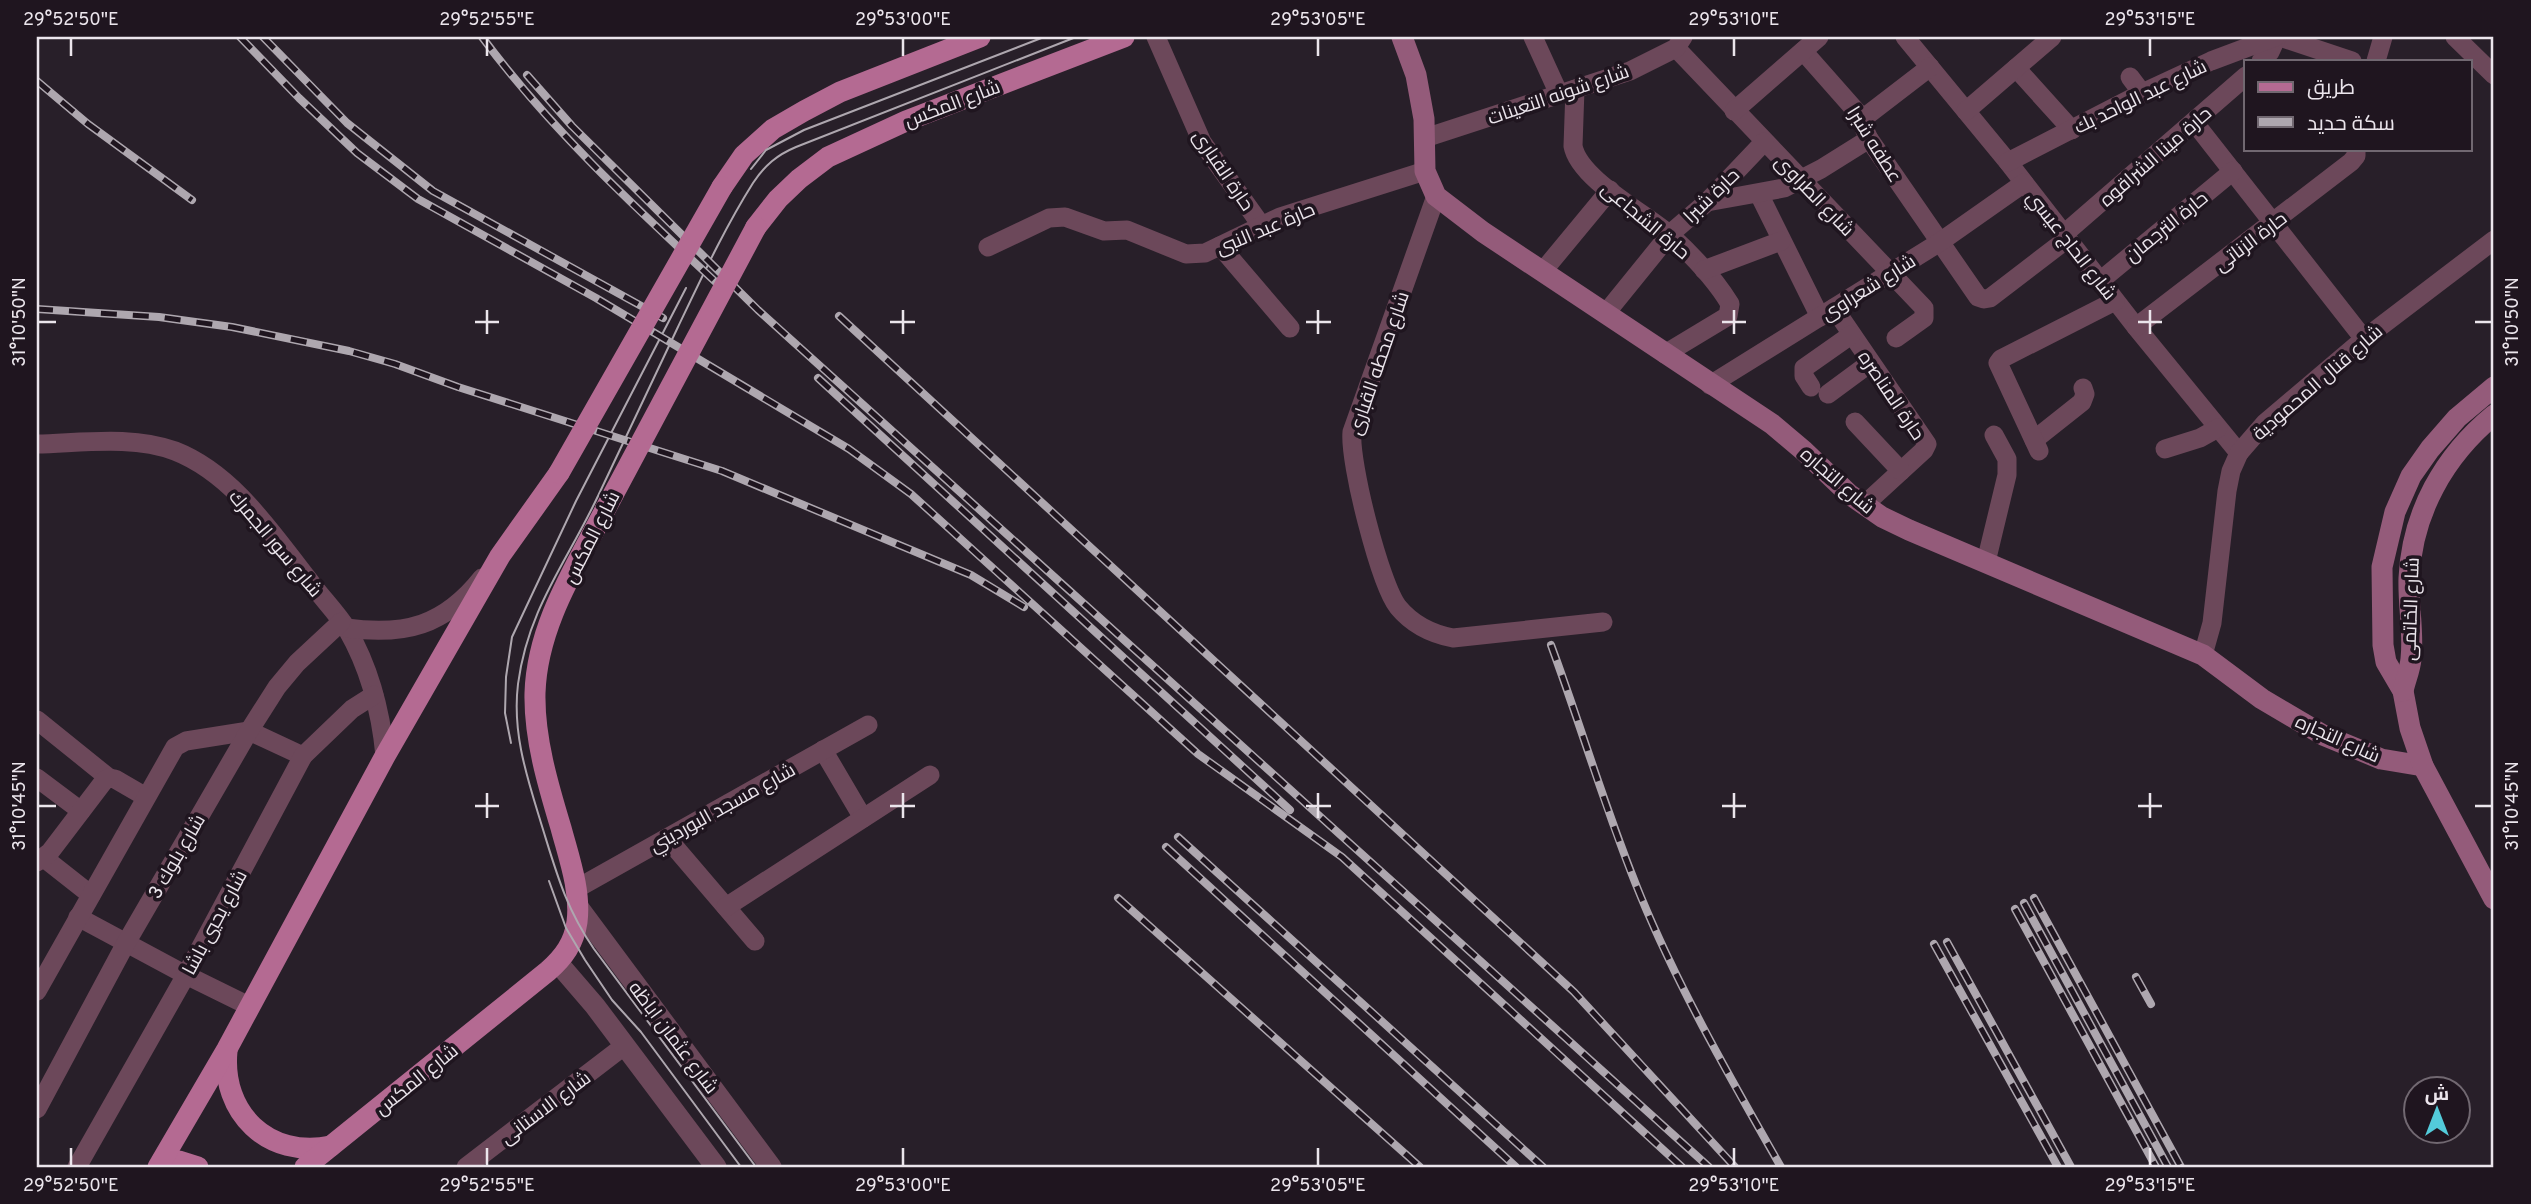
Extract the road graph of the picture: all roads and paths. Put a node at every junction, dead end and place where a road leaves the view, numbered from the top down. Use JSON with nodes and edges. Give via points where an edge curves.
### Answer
{"nodes":[{"id":1,"x":980,"y":37,"type":"edge"},
{"id":2,"x":1124,"y":37,"type":"edge"},
{"id":3,"x":1156,"y":37,"type":"edge"},
{"id":4,"x":1402,"y":37,"type":"edge"},
{"id":5,"x":1533,"y":37,"type":"edge"},
{"id":6,"x":1819,"y":37,"type":"edge"},
{"id":7,"x":2052,"y":37,"type":"edge"},
{"id":8,"x":2277,"y":37,"type":"edge"},
{"id":9,"x":2383,"y":37,"type":"edge"},
{"id":10,"x":1912,"y":39,"type":"edge"},
{"id":11,"x":2464,"y":41,"type":"edge"},
{"id":12,"x":1680,"y":42,"type":"edge"},
{"id":13,"x":1803,"y":51,"type":"junction"},
{"id":14,"x":2263,"y":60,"type":"edge"},
{"id":15,"x":2350,"y":60,"type":"edge"},
{"id":16,"x":2376,"y":60,"type":"edge"},
{"id":17,"x":1930,"y":67,"type":"junction"},
{"id":18,"x":2016,"y":68,"type":"junction"},
{"id":19,"x":2494,"y":75,"type":"edge"},
{"id":20,"x":2130,"y":77,"type":"dead end"},
{"id":21,"x":2244,"y":78,"type":"edge"},
{"id":22,"x":1567,"y":92,"type":"junction"},
{"id":23,"x":2142,"y":93,"type":"junction"},
{"id":24,"x":1734,"y":111,"type":"junction"},
{"id":25,"x":1965,"y":111,"type":"junction"},
{"id":26,"x":1861,"y":120,"type":"junction"},
{"id":27,"x":2194,"y":122,"type":"junction"},
{"id":28,"x":2072,"y":130,"type":"junction"},
{"id":29,"x":1425,"y":138,"type":"junction"},
{"id":30,"x":1868,"y":139,"type":"junction"},
{"id":31,"x":1764,"y":142,"type":"junction"},
{"id":32,"x":2356,"y":150,"type":"edge"},
{"id":33,"x":2008,"y":162,"type":"junction"},
{"id":34,"x":1425,"y":171,"type":"junction"},
{"id":35,"x":2233,"y":171,"type":"junction"},
{"id":36,"x":1800,"y":180,"type":"junction"},
{"id":37,"x":2024,"y":183,"type":"junction"},
{"id":38,"x":1610,"y":190,"type":"junction"},
{"id":39,"x":1759,"y":194,"type":"junction"},
{"id":40,"x":1436,"y":196,"type":"junction"},
{"id":41,"x":1707,"y":202,"type":"junction"},
{"id":42,"x":2273,"y":223,"type":"junction"},
{"id":43,"x":1261,"y":225,"type":"junction"},
{"id":44,"x":1670,"y":234,"type":"junction"},
{"id":45,"x":2066,"y":237,"type":"junction"},
{"id":46,"x":2494,"y":240,"type":"edge"},
{"id":47,"x":1781,"y":241,"type":"junction"},
{"id":48,"x":1940,"y":242,"type":"junction"},
{"id":49,"x":1220,"y":246,"type":"junction"},
{"id":50,"x":988,"y":247,"type":"dead end"},
{"id":51,"x":1704,"y":270,"type":"junction"},
{"id":52,"x":1542,"y":271,"type":"junction"},
{"id":53,"x":1890,"y":272,"type":"junction"},
{"id":54,"x":2100,"y":281,"type":"junction"},
{"id":55,"x":2115,"y":301,"type":"junction"},
{"id":56,"x":1827,"y":312,"type":"junction"},
{"id":57,"x":1606,"y":313,"type":"junction"},
{"id":58,"x":2136,"y":327,"type":"junction"},
{"id":59,"x":1290,"y":328,"type":"dead end"},
{"id":60,"x":1852,"y":335,"type":"junction"},
{"id":61,"x":1896,"y":338,"type":"dead end"},
{"id":62,"x":2364,"y":339,"type":"junction"},
{"id":63,"x":1665,"y":354,"type":"junction"},
{"id":64,"x":1870,"y":363,"type":"junction"},
{"id":65,"x":1710,"y":385,"type":"junction"},
{"id":66,"x":2494,"y":387,"type":"edge"},
{"id":67,"x":2083,"y":388,"type":"dead end"},
{"id":68,"x":2494,"y":415,"type":"edge"},
{"id":69,"x":1855,"y":422,"type":"dead end"},
{"id":70,"x":2218,"y":428,"type":"junction"},
{"id":71,"x":1994,"y":435,"type":"dead end"},
{"id":72,"x":37,"y":444,"type":"edge"},
{"id":73,"x":2165,"y":449,"type":"dead end"},
{"id":74,"x":2239,"y":453,"type":"junction"},
{"id":75,"x":1901,"y":471,"type":"junction"},
{"id":76,"x":1864,"y":505,"type":"junction"},
{"id":77,"x":500,"y":556,"type":"junction"},
{"id":78,"x":1986,"y":562,"type":"junction"},
{"id":79,"x":1603,"y":622,"type":"dead end"},
{"id":80,"x":343,"y":625,"type":"junction"},
{"id":81,"x":2203,"y":655,"type":"junction"},
{"id":82,"x":2403,"y":691,"type":"junction"},
{"id":83,"x":373,"y":695,"type":"junction"},
{"id":84,"x":37,"y":720,"type":"edge"},
{"id":85,"x":868,"y":725,"type":"dead end"},
{"id":86,"x":249,"y":731,"type":"junction"},
{"id":87,"x":823,"y":750,"type":"junction"},
{"id":88,"x":303,"y":756,"type":"junction"},
{"id":89,"x":385,"y":756,"type":"junction"},
{"id":90,"x":2423,"y":766,"type":"junction"},
{"id":91,"x":930,"y":775,"type":"dead end"},
{"id":92,"x":37,"y":778,"type":"edge"},
{"id":93,"x":109,"y":778,"type":"junction"},
{"id":94,"x":146,"y":797,"type":"junction"},
{"id":95,"x":81,"y":811,"type":"junction"},
{"id":96,"x":863,"y":818,"type":"junction"},
{"id":97,"x":667,"y":838,"type":"junction"},
{"id":98,"x":40,"y":860,"type":"edge"},
{"id":99,"x":91,"y":895,"type":"junction"},
{"id":100,"x":577,"y":898,"type":"junction"},
{"id":101,"x":2494,"y":899,"type":"edge"},
{"id":102,"x":726,"y":907,"type":"junction"},
{"id":103,"x":78,"y":917,"type":"junction"},
{"id":104,"x":755,"y":941,"type":"dead end"},
{"id":105,"x":126,"y":943,"type":"junction"},
{"id":106,"x":558,"y":963,"type":"junction"},
{"id":107,"x":186,"y":975,"type":"junction"},
{"id":108,"x":40,"y":977,"type":"edge"},
{"id":109,"x":249,"y":1006,"type":"junction"},
{"id":110,"x":624,"y":1046,"type":"junction"},
{"id":111,"x":227,"y":1049,"type":"junction"},
{"id":112,"x":37,"y":1109,"type":"edge"},
{"id":113,"x":334,"y":1146,"type":"junction"},
{"id":114,"x":160,"y":1164,"type":"edge"},
{"id":115,"x":77,"y":1167,"type":"edge"},
{"id":116,"x":198,"y":1167,"type":"edge"},
{"id":117,"x":304,"y":1167,"type":"edge"},
{"id":118,"x":466,"y":1167,"type":"edge"},
{"id":119,"x":716,"y":1167,"type":"edge"},
{"id":120,"x":771,"y":1167,"type":"edge"}],
"edges":[{"from":1,"to":77,"type":"main road","bridge":true,"via":[[840,92],[774,129],[744,155],[559,473]]},
{"from":2,"to":100,"type":"main road","name":"شارع المكس","bridge":true,"via":[[906,121],[828,157],[778,199],[756,227],[605,510],[546,632],[538,662],[537,723]]},
{"from":3,"to":43,"type":"street","name":"حارة القبارى","via":[[1202,142]]},
{"from":4,"to":29,"type":"main road","name":"شارع التجاره","via":[[1416,75]]},
{"from":5,"to":22,"type":"street"},
{"from":6,"to":13,"type":"street"},
{"from":7,"to":18,"type":"street"},
{"from":8,"to":14,"type":"street"},
{"from":8,"to":15,"type":"street"},
{"from":8,"to":23,"type":"street","name":"شارع عبد الواحد بك"},
{"from":9,"to":16,"type":"street"},
{"from":10,"to":17,"type":"street","name":"شارع الحاج عيسي"},
{"from":11,"to":19,"type":"street"},
{"from":12,"to":22,"type":"street","name":"شارع شونه التعينات","via":[[1630,71]]},
{"from":12,"to":24,"type":"street","name":"شارع الطراوى"},
{"from":13,"to":24,"type":"street"},
{"from":13,"to":26,"type":"street","name":"عطفه شبرا"},
{"from":17,"to":25,"type":"street","name":"شارع الحاج عيسي"},
{"from":17,"to":26,"type":"street"},
{"from":18,"to":25,"type":"street"},
{"from":18,"to":28,"type":"street"},
{"from":20,"to":23,"type":"street"},
{"from":21,"to":27,"type":"street","name":"حارة مينا الشراقوه"},
{"from":22,"to":29,"type":"street","name":"شارع شونه التعينات"},
{"from":22,"to":38,"type":"street","name":"حارة الشجاعى","via":[[1574,155]]},
{"from":23,"to":28,"type":"street","name":"شارع عبد الواحد بك"},
{"from":24,"to":31,"type":"street","name":"شارع الطراوى"},
{"from":25,"to":33,"type":"street","name":"شارع الحاج عيسي"},
{"from":26,"to":30,"type":"street","name":"عطفه شبرا"},
{"from":27,"to":35,"type":"street"},
{"from":27,"to":45,"type":"street","name":"حارة مينا الشراقوه"},
{"from":28,"to":33,"type":"street","name":"شارع عبد الواحد بك"},
{"from":29,"to":34,"type":"main road","name":"شارع التجاره"},
{"from":30,"to":36,"type":"street"},
{"from":30,"to":48,"type":"street","name":"عطفه شبرا"},
{"from":31,"to":36,"type":"street","name":"شارع الطراوى"},
{"from":31,"to":41,"type":"street","name":"حارة شبرا"},
{"from":32,"to":42,"type":"street","name":"حارة الزناتى","via":[[2351,162]]},
{"from":33,"to":37,"type":"street","name":"شارع الحاج عيسي"},
{"from":34,"to":40,"type":"main road","name":"شارع التجاره"},
{"from":34,"to":43,"type":"street","name":"حارة عبد النبى"},
{"from":35,"to":42,"type":"street"},
{"from":35,"to":54,"type":"street","name":"حارة الترجمان"},
{"from":36,"to":39,"type":"street"},
{"from":36,"to":53,"type":"street","name":"شارع الطراوى"},
{"from":37,"to":45,"type":"street","name":"شارع الحاج عيسي"},
{"from":37,"to":48,"type":"street","name":"شارع شعراوى"},
{"from":38,"to":44,"type":"street","name":"حارة الشجاعى"},
{"from":38,"to":52,"type":"street"},
{"from":39,"to":41,"type":"street"},
{"from":39,"to":47,"type":"street","name":"حارة المناصره"},
{"from":40,"to":52,"type":"main road","name":"شارع التجاره"},
{"from":40,"to":79,"type":"street","name":"شارع محطه القبارى","via":[[1352,432],[1354,471],[1385,582],[1399,608],[1429,632],[1453,638]]},
{"from":41,"to":44,"type":"street","name":"حارة شبرا"},
{"from":42,"to":58,"type":"street","name":"حارة الزناتى"},
{"from":42,"to":62,"type":"street"},
{"from":43,"to":49,"type":"street","name":"حارة عبد النبى"},
{"from":44,"to":51,"type":"street","name":"حارة الشجاعى"},
{"from":44,"to":57,"type":"street","name":"حارة شبرا"},
{"from":45,"to":48,"type":"street","name":"حارة مينا الشراقوه","via":[[1984,299],[1978,297]]},
{"from":45,"to":54,"type":"street","name":"شارع الحاج عيسي"},
{"from":46,"to":62,"type":"street","name":"شارع قنال المحمودية"},
{"from":47,"to":51,"type":"street"},
{"from":47,"to":56,"type":"street","name":"حارة المناصره"},
{"from":48,"to":53,"type":"street","name":"شارع شعراوى"},
{"from":49,"to":50,"type":"street","name":"حارة عبد النبى","via":[[1186,254],[1127,230],[1104,230],[1065,217],[1049,218]]},
{"from":49,"to":59,"type":"street"},
{"from":51,"to":63,"type":"street","name":"حارة الشجاعى","via":[[1730,304],[1728,316]]},
{"from":52,"to":57,"type":"main road","name":"شارع التجاره"},
{"from":53,"to":56,"type":"street","name":"شارع شعراوى"},
{"from":53,"to":61,"type":"street","name":"شارع الطراوى","via":[[1926,313]]},
{"from":54,"to":55,"type":"street","name":"شارع الحاج عيسي"},
{"from":55,"to":58,"type":"street","name":"شارع الحاج عيسي"},
{"from":55,"to":67,"type":"street","via":[[1998,363],[2037,446],[2082,402]]},
{"from":56,"to":60,"type":"street","name":"حارة المناصره"},
{"from":56,"to":65,"type":"street","name":"شارع شعراوى"},
{"from":57,"to":63,"type":"main road","name":"شارع التجاره"},
{"from":58,"to":70,"type":"street","name":"شارع الحاج عيسي"},
{"from":60,"to":64,"type":"street","name":"حارة المناصره"},
{"from":60,"to":64,"type":"street","via":[[1804,368],[1804,376],[1820,390]]},
{"from":62,"to":74,"type":"street","name":"شارع قنال المحمودية","via":[[2265,423]]},
{"from":63,"to":65,"type":"main road","name":"شارع التجاره"},
{"from":64,"to":75,"type":"street","name":"حارة المناصره","via":[[1927,444]]},
{"from":65,"to":76,"type":"main road","name":"شارع التجاره","via":[[1789,437]]},
{"from":66,"to":82,"type":"main road","name":"شارع الخاتمى","via":[[2430,449],[2395,512],[2382,567],[2382,645]]},
{"from":68,"to":82,"type":"main road","name":"شارع الخاتمى","via":[[2441,474],[2417,526],[2409,579],[2411,659]]},
{"from":69,"to":75,"type":"street"},
{"from":70,"to":73,"type":"street"},
{"from":70,"to":74,"type":"street","name":"شارع الحاج عيسي"},
{"from":71,"to":78,"type":"street","via":[[2007,459],[2007,475]]},
{"from":72,"to":80,"type":"street","name":"شارع سور الجمرك","via":[[152,445],[196,460],[232,488]]},
{"from":74,"to":81,"type":"street","name":"شارع قنال المحمودية","via":[[2227,491],[2212,623]]},
{"from":75,"to":76,"type":"street","name":"حارة المناصره"},
{"from":76,"to":78,"type":"main road","name":"شارع التجاره","via":[[1909,530]]},
{"from":77,"to":80,"type":"street","via":[[471,592],[427,623],[374,632]]},
{"from":77,"to":89,"type":"main road"},
{"from":78,"to":81,"type":"main road","name":"شارع التجاره"},
{"from":80,"to":83,"type":"street","name":"شارع سور الجمرك"},
{"from":80,"to":86,"type":"street","name":"شارع بلوك 3","via":[[298,663]]},
{"from":81,"to":90,"type":"main road","name":"شارع التجاره","via":[[2262,699],[2323,735],[2381,759]]},
{"from":82,"to":90,"type":"main road"},
{"from":83,"to":88,"type":"street","name":"شارع يحيي باشا"},
{"from":83,"to":89,"type":"street","name":"شارع سور الجمرك"},
{"from":84,"to":93,"type":"street"},
{"from":85,"to":87,"type":"street","name":"شارع مسجد البورديني"},
{"from":86,"to":88,"type":"street"},
{"from":86,"to":94,"type":"street","via":[[180,743]]},
{"from":86,"to":105,"type":"street","name":"شارع بلوك 3"},
{"from":87,"to":96,"type":"street"},
{"from":87,"to":97,"type":"street","name":"شارع مسجد البورديني"},
{"from":88,"to":107,"type":"street","name":"شارع يحيي باشا"},
{"from":89,"to":109,"type":"main road"},
{"from":90,"to":101,"type":"main road"},
{"from":91,"to":96,"type":"street"},
{"from":92,"to":95,"type":"street"},
{"from":93,"to":94,"type":"street"},
{"from":93,"to":95,"type":"street"},
{"from":94,"to":99,"type":"street"},
{"from":95,"to":98,"type":"street"},
{"from":96,"to":102,"type":"street"},
{"from":97,"to":100,"type":"street","name":"شارع مسجد البورديني"},
{"from":97,"to":102,"type":"street"},
{"from":98,"to":99,"type":"street"},
{"from":99,"to":103,"type":"street"},
{"from":100,"to":106,"type":"main road","name":"شارع المكس","via":[[573,939]]},
{"from":100,"to":120,"type":"street","name":"شارع عثمان اباظه"},
{"from":102,"to":104,"type":"street"},
{"from":103,"to":105,"type":"street"},
{"from":103,"to":108,"type":"street"},
{"from":105,"to":107,"type":"street"},
{"from":105,"to":112,"type":"street","name":"شارع بلوك 3"},
{"from":106,"to":110,"type":"street"},
{"from":106,"to":113,"type":"main road","name":"شارع المكس"},
{"from":107,"to":109,"type":"street"},
{"from":107,"to":115,"type":"street","name":"شارع يحيي باشا"},
{"from":109,"to":111,"type":"main road"},
{"from":110,"to":118,"type":"street","name":"شارع الاستانى"},
{"from":110,"to":119,"type":"street"},
{"from":111,"to":113,"type":"main road","via":[[232,1097],[260,1133],[303,1149]]},
{"from":111,"to":114,"type":"main road"},
{"from":113,"to":117,"type":"main road","name":"شارع المكس"},
{"from":114,"to":116,"type":"main road","via":[[179,1161]]}]}
